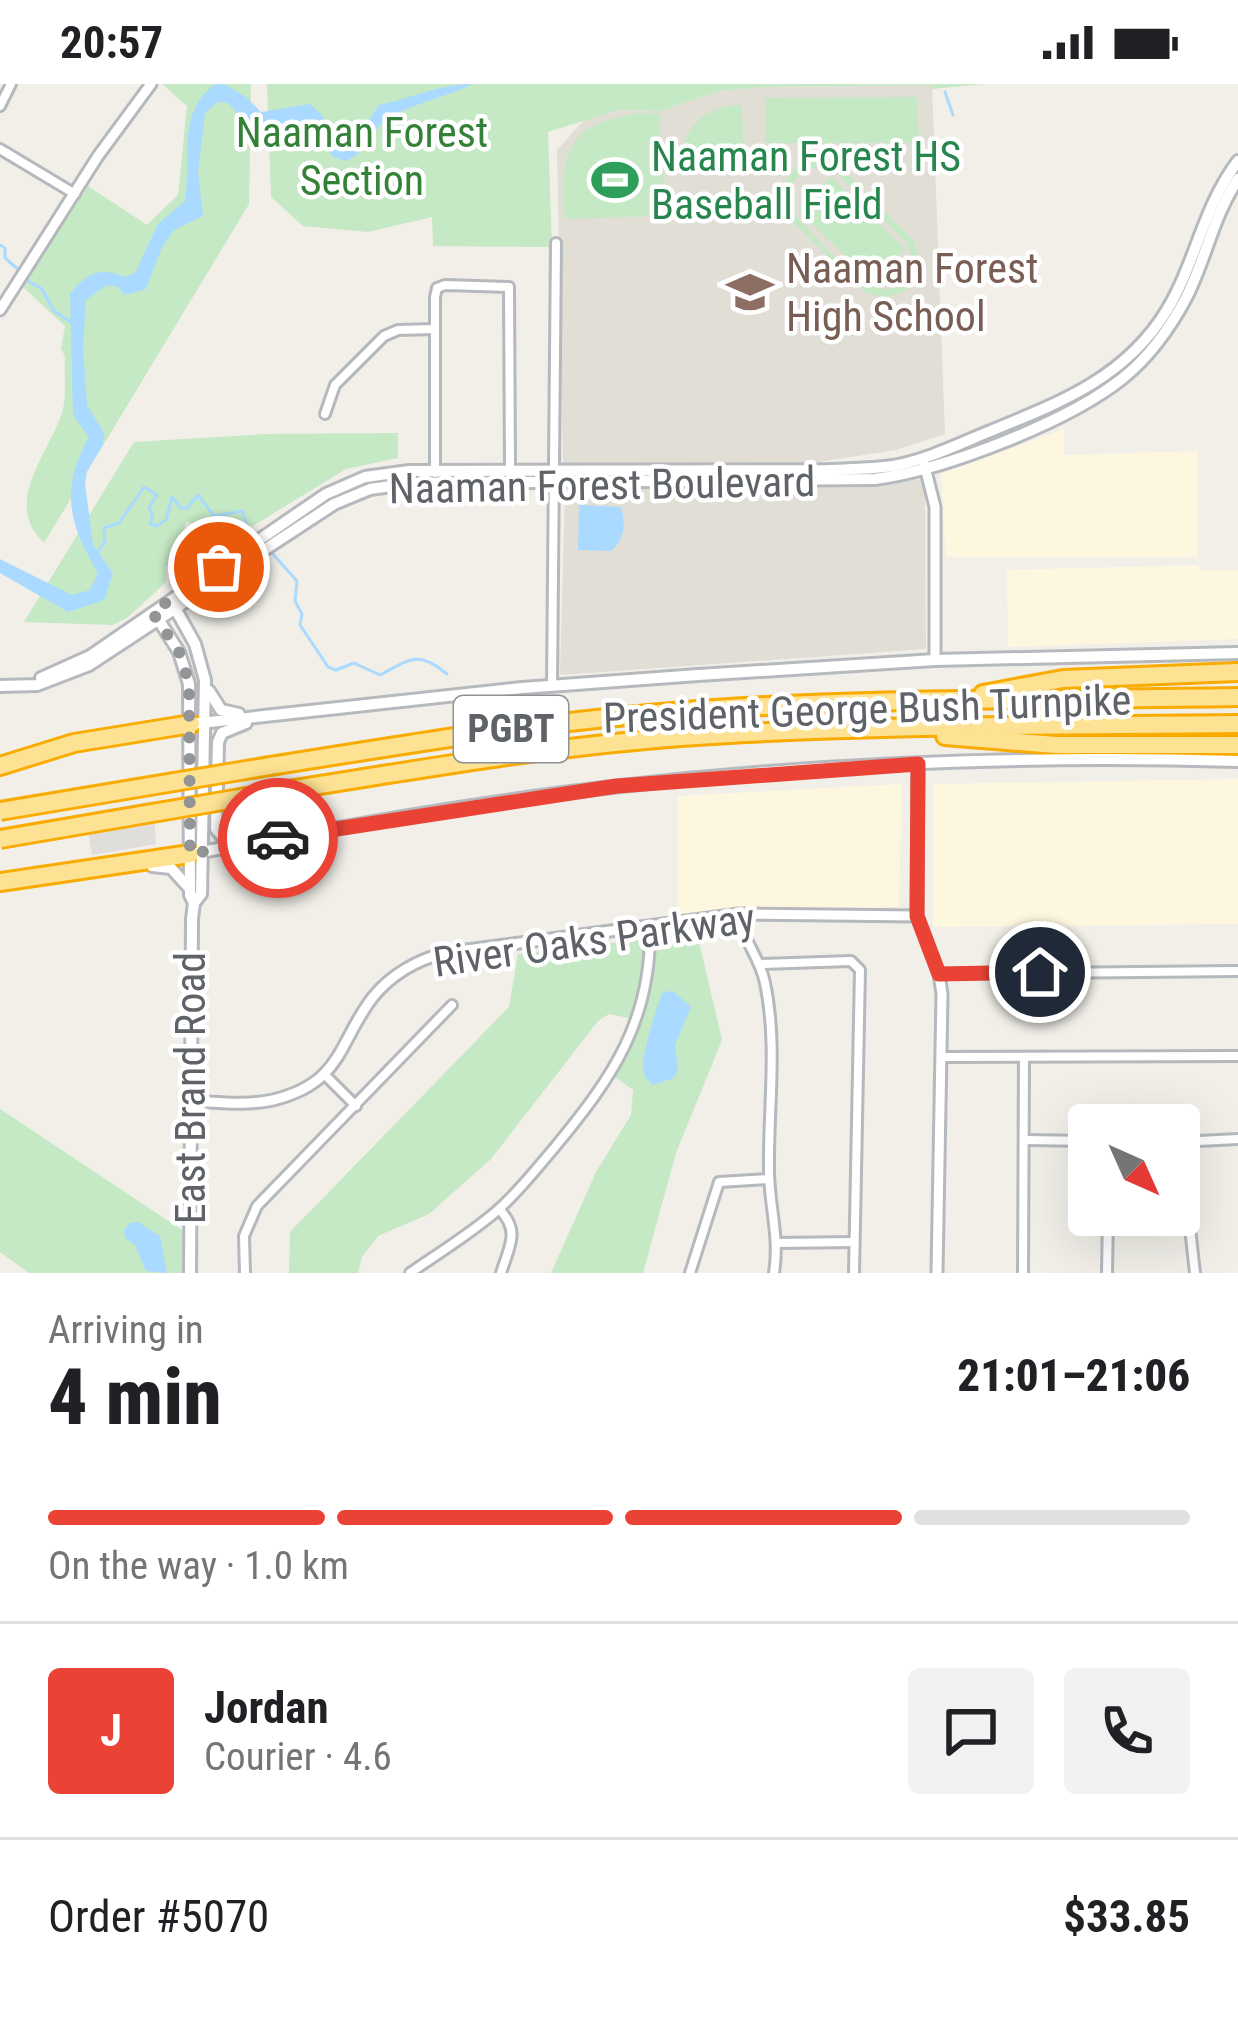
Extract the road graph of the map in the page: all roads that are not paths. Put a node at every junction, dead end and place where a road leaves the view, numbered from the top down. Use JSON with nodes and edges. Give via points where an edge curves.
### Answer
{"nodes":[{"id":1,"x":11,"y":84,"type":"edge"},
{"id":2,"x":151,"y":84,"type":"edge"},
{"id":3,"x":0,"y":106,"type":"edge"},
{"id":4,"x":0,"y":149,"type":"edge"},
{"id":5,"x":1238,"y":161,"type":"edge"},
{"id":6,"x":1238,"y":179,"type":"edge"},
{"id":7,"x":75,"y":194,"type":"junction"},
{"id":8,"x":556,"y":243,"type":"dead end"},
{"id":9,"x":0,"y":310,"type":"edge"},
{"id":10,"x":435,"y":329,"type":"junction"},
{"id":11,"x":325,"y":415,"type":"dead end"},
{"id":12,"x":1023,"y":418,"type":"junction"},
{"id":13,"x":1012,"y":437,"type":"junction"},
{"id":14,"x":924,"y":464,"type":"junction"},
{"id":15,"x":510,"y":472,"type":"junction"},
{"id":16,"x":435,"y":477,"type":"junction"},
{"id":17,"x":555,"y":477,"type":"junction"},
{"id":18,"x":173,"y":606,"type":"junction"},
{"id":19,"x":156,"y":617,"type":"junction"},
{"id":20,"x":1238,"y":653,"type":"edge"},
{"id":21,"x":935,"y":660,"type":"junction"},
{"id":22,"x":1238,"y":672,"type":"edge"},
{"id":23,"x":205,"y":680,"type":"junction"},
{"id":24,"x":0,"y":686,"type":"edge"},
{"id":25,"x":552,"y":686,"type":"junction"},
{"id":26,"x":1238,"y":697,"type":"edge"},
{"id":27,"x":953,"y":701,"type":"junction"},
{"id":28,"x":289,"y":712,"type":"junction"},
{"id":29,"x":198,"y":724,"type":"junction"},
{"id":30,"x":1238,"y":724,"type":"edge"},
{"id":31,"x":909,"y":727,"type":"junction"},
{"id":32,"x":1238,"y":745,"type":"edge"},
{"id":33,"x":1238,"y":761,"type":"edge"},
{"id":34,"x":918,"y":764,"type":"junction"},
{"id":35,"x":0,"y":766,"type":"edge"},
{"id":36,"x":0,"y":811,"type":"edge"},
{"id":37,"x":0,"y":839,"type":"edge"},
{"id":38,"x":262,"y":840,"type":"junction"},
{"id":39,"x":196,"y":853,"type":"junction"},
{"id":40,"x":132,"y":864,"type":"junction"},
{"id":41,"x":0,"y":882,"type":"edge"},
{"id":42,"x":190,"y":889,"type":"junction"},
{"id":43,"x":194,"y":903,"type":"junction"},
{"id":44,"x":739,"y":914,"type":"junction"},
{"id":45,"x":917,"y":916,"type":"junction"},
{"id":46,"x":650,"y":926,"type":"junction"},
{"id":47,"x":760,"y":964,"type":"junction"},
{"id":48,"x":1238,"y":971,"type":"edge"},
{"id":49,"x":939,"y":974,"type":"junction"},
{"id":50,"x":452,"y":1006,"type":"dead end"},
{"id":51,"x":1238,"y":1056,"type":"edge"},
{"id":52,"x":941,"y":1057,"type":"junction"},
{"id":53,"x":1024,"y":1058,"type":"junction"},
{"id":54,"x":324,"y":1074,"type":"junction"},
{"id":55,"x":189,"y":1101,"type":"junction"},
{"id":56,"x":356,"y":1106,"type":"junction"},
{"id":57,"x":1238,"y":1139,"type":"edge"},
{"id":58,"x":1026,"y":1140,"type":"junction"},
{"id":59,"x":1068,"y":1141,"type":"edge"},
{"id":60,"x":1200,"y":1142,"type":"edge"},
{"id":61,"x":769,"y":1179,"type":"junction"},
{"id":62,"x":499,"y":1209,"type":"junction"},
{"id":63,"x":1108,"y":1236,"type":"edge"},
{"id":64,"x":1191,"y":1236,"type":"edge"},
{"id":65,"x":854,"y":1242,"type":"junction"},
{"id":66,"x":777,"y":1243,"type":"junction"},
{"id":67,"x":190,"y":1273,"type":"edge"},
{"id":68,"x":245,"y":1273,"type":"edge"},
{"id":69,"x":410,"y":1273,"type":"edge"},
{"id":70,"x":501,"y":1273,"type":"edge"},
{"id":71,"x":690,"y":1273,"type":"edge"},
{"id":72,"x":774,"y":1273,"type":"edge"},
{"id":73,"x":854,"y":1273,"type":"edge"},
{"id":74,"x":937,"y":1273,"type":"edge"},
{"id":75,"x":1023,"y":1273,"type":"edge"},
{"id":76,"x":1107,"y":1273,"type":"edge"},
{"id":77,"x":1195,"y":1273,"type":"edge"}],
"edges":[{"from":1,"to":3,"type":"street"},
{"from":2,"to":7,"type":"street"},
{"from":4,"to":7,"type":"street"},
{"from":5,"to":12,"type":"main road","name":"Naaman Forest Boulevard","via":[[1203,220],[1169,307],[1137,350],[1094,386]]},
{"from":6,"to":13,"type":"main road","name":"Naaman Forest Boulevard","via":[[1187,296],[1145,357],[1108,390]]},
{"from":7,"to":9,"type":"street"},
{"from":8,"to":17,"type":"street"},
{"from":10,"to":11,"type":"street","via":[[384,336],[335,385]]},
{"from":10,"to":15,"type":"street","via":[[437,289],[509,287]]},
{"from":10,"to":16,"type":"street"},
{"from":12,"to":13,"type":"main road"},
{"from":12,"to":14,"type":"main road","name":"Naaman Forest Boulevard"},
{"from":13,"to":14,"type":"main road","name":"Naaman Forest Boulevard"},
{"from":14,"to":17,"type":"main road","name":"Naaman Forest Boulevard","via":[[874,479]]},
{"from":14,"to":21,"type":"street","via":[[935,506]]},
{"from":15,"to":16,"type":"main road","name":"Naaman Forest Boulevard"},
{"from":15,"to":17,"type":"main road","name":"Naaman Forest Boulevard"},
{"from":16,"to":17,"type":"main road","name":"Naaman Forest Boulevard"},
{"from":16,"to":18,"type":"main road","name":"Naaman Forest Boulevard","via":[[331,499]]},
{"from":17,"to":25,"type":"street"},
{"from":18,"to":19,"type":"main road","name":"Naaman Forest Boulevard"},
{"from":18,"to":23,"type":"main road","name":"East Brand Road"},
{"from":19,"to":24,"type":"main road","name":"Naaman Forest Boulevard","via":[[77,663]]},
{"from":19,"to":29,"type":"main road","name":"East Brand Road","via":[[184,663]]},
{"from":20,"to":21,"type":"main road"},
{"from":21,"to":25,"type":"main road"},
{"from":22,"to":27,"type":"highway","via":[[1063,679]]},
{"from":23,"to":28,"type":"main road","via":[[230,714]]},
{"from":23,"to":29,"type":"main road","name":"East Brand Road"},
{"from":25,"to":28,"type":"main road"},
{"from":26,"to":27,"type":"highway","name":"President George Bush Turnpike","number":"PGBT"},
{"from":27,"to":36,"type":"highway","name":"President George Bush Turnpike","number":"PGBT","bridge":true,"via":[[785,705],[493,731]]},
{"from":28,"to":29,"type":"main road"},
{"from":28,"to":38,"type":"main road","via":[[230,728],[218,742],[216,829],[230,840]]},
{"from":29,"to":35,"type":"highway","via":[[74,742]]},
{"from":29,"to":39,"type":"main road","name":"East Brand Road"},
{"from":30,"to":31,"type":"highway","name":"President George Bush Turnpike","number":"PGBT"},
{"from":31,"to":32,"type":"highway","via":[[1040,745]]},
{"from":31,"to":37,"type":"highway","name":"President George Bush Turnpike","number":"PGBT","bridge":true,"via":[[679,737],[446,764]]},
{"from":33,"to":34,"type":"main road"},
{"from":34,"to":38,"type":"main road","via":[[617,786]]},
{"from":34,"to":45,"type":"street"},
{"from":38,"to":39,"type":"main road"},
{"from":39,"to":40,"type":"highway"},
{"from":39,"to":42,"type":"main road","name":"East Brand Road"},
{"from":39,"to":43,"type":"main road","name":"East Brand Road","via":[[201,894]]},
{"from":40,"to":41,"type":"highway"},
{"from":40,"to":42,"type":"main road","via":[[171,868]]},
{"from":42,"to":43,"type":"main road","name":"East Brand Road"},
{"from":43,"to":55,"type":"main road","name":"East Brand Road"},
{"from":44,"to":45,"type":"street","name":"River Oaks Parkway"},
{"from":44,"to":46,"type":"street","name":"River Oaks Parkway"},
{"from":44,"to":47,"type":"street"},
{"from":45,"to":49,"type":"street"},
{"from":46,"to":54,"type":"street","name":"River Oaks Parkway","via":[[428,957],[376,993]]},
{"from":46,"to":62,"type":"street","via":[[642,1007],[621,1058]]},
{"from":47,"to":61,"type":"street","via":[[770,1021]]},
{"from":47,"to":65,"type":"street","via":[[857,964]]},
{"from":48,"to":49,"type":"street"},
{"from":49,"to":52,"type":"street"},
{"from":50,"to":56,"type":"street"},
{"from":51,"to":53,"type":"street"},
{"from":52,"to":53,"type":"street"},
{"from":52,"to":74,"type":"street"},
{"from":53,"to":58,"type":"street"},
{"from":54,"to":55,"type":"street","name":"River Oaks Parkway","via":[[272,1100]]},
{"from":54,"to":56,"type":"street"},
{"from":55,"to":67,"type":"main road","name":"East Brand Road"},
{"from":56,"to":68,"type":"street","via":[[257,1206],[244,1236]]},
{"from":57,"to":60,"type":"street"},
{"from":58,"to":59,"type":"street"},
{"from":58,"to":75,"type":"street"},
{"from":61,"to":66,"type":"street"},
{"from":61,"to":71,"type":"street","via":[[719,1182]]},
{"from":62,"to":69,"type":"street"},
{"from":62,"to":70,"type":"street","via":[[514,1238]]},
{"from":63,"to":76,"type":"street"},
{"from":64,"to":77,"type":"street"},
{"from":65,"to":66,"type":"street"},
{"from":65,"to":73,"type":"street"},
{"from":66,"to":72,"type":"street"}]}
